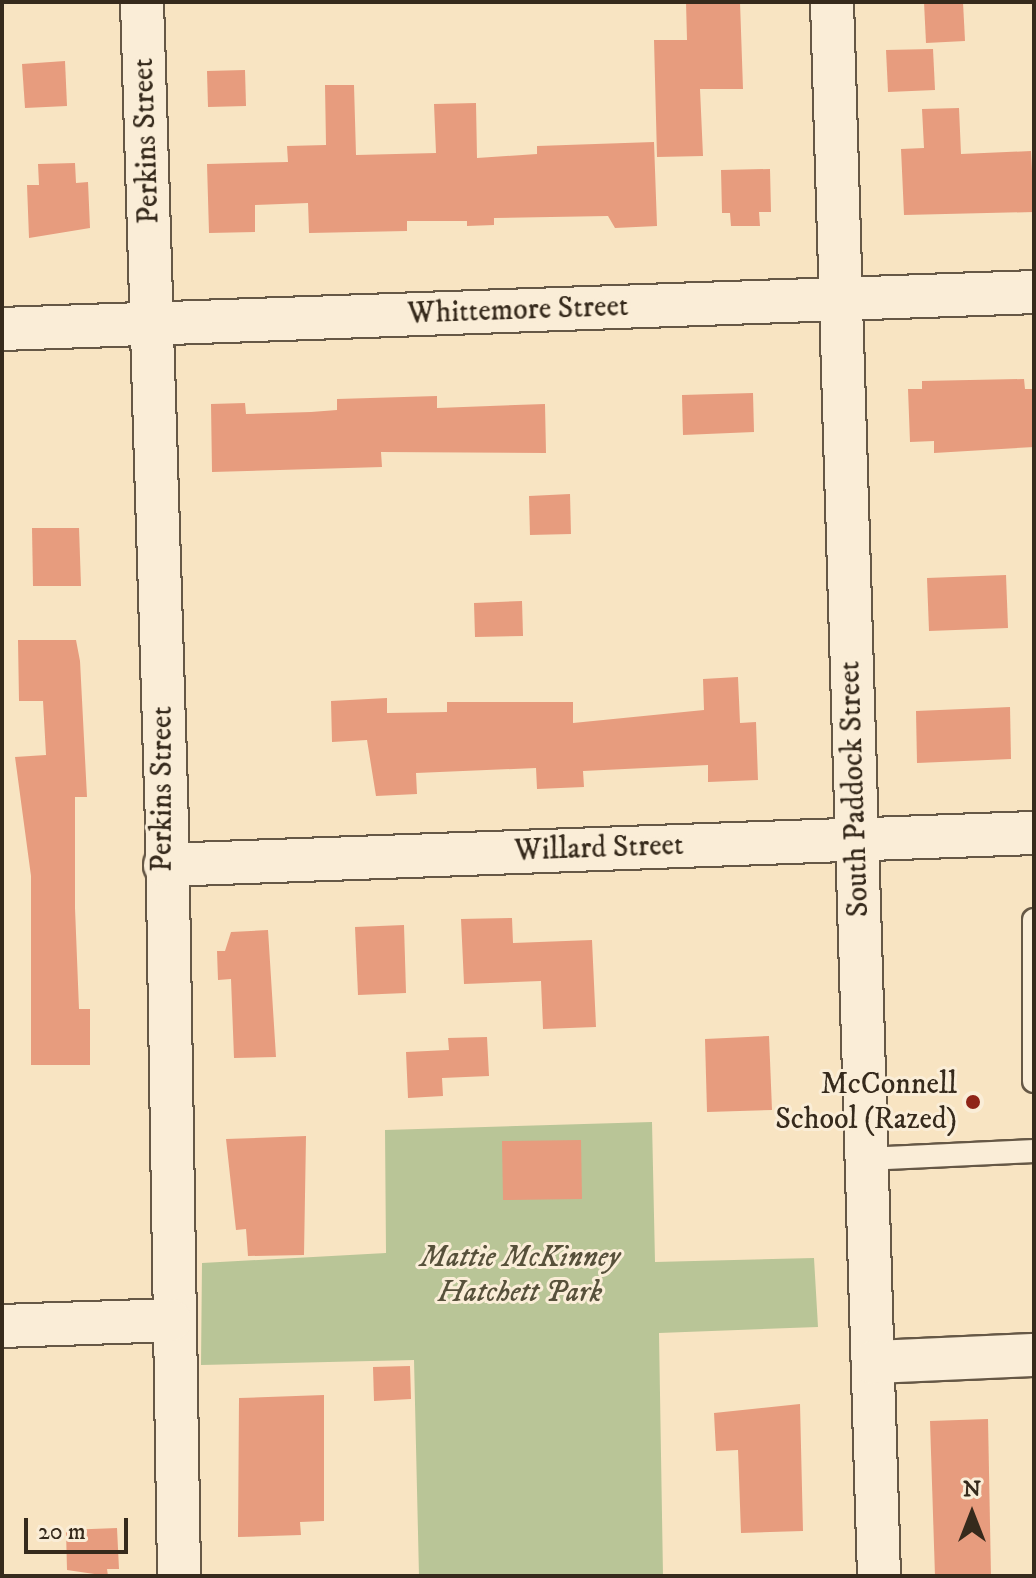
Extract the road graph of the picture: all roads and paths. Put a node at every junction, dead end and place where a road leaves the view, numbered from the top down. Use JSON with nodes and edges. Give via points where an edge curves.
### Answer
{"nodes":[{"id":1,"x":142,"y":2,"type":"edge"},
{"id":2,"x":832,"y":2,"type":"edge"},
{"id":3,"x":1034,"y":292,"type":"edge"},
{"id":4,"x":840,"y":299,"type":"junction"},
{"id":5,"x":152,"y":324,"type":"junction"},
{"id":6,"x":2,"y":329,"type":"edge"},
{"id":7,"x":1034,"y":833,"type":"edge"},
{"id":8,"x":856,"y":840,"type":"junction"},
{"id":9,"x":165,"y":865,"type":"junction"},
{"id":10,"x":1034,"y":920,"type":"edge"},
{"id":11,"x":1034,"y":1081,"type":"edge"},
{"id":12,"x":1034,"y":1151,"type":"edge"},
{"id":13,"x":866,"y":1159,"type":"junction"},
{"id":14,"x":170,"y":1320,"type":"junction"},
{"id":15,"x":2,"y":1326,"type":"edge"},
{"id":16,"x":1034,"y":1355,"type":"edge"},
{"id":17,"x":873,"y":1362,"type":"junction"},
{"id":18,"x":179,"y":1576,"type":"edge"},
{"id":19,"x":879,"y":1576,"type":"edge"}],
"edges":[{"from":1,"to":5,"type":"street","name":"Perkins Street"},
{"from":2,"to":4,"type":"street","name":"South Paddock Street"},
{"from":3,"to":4,"type":"street","name":"Whittemore Street"},
{"from":4,"to":5,"type":"street","name":"Whittemore Street"},
{"from":4,"to":8,"type":"street","name":"South Paddock Street"},
{"from":5,"to":6,"type":"street","name":"Whittemore Street"},
{"from":5,"to":9,"type":"street","name":"Perkins Street"},
{"from":7,"to":8,"type":"street","name":"Willard Street"},
{"from":8,"to":9,"type":"street","name":"Willard Street"},
{"from":8,"to":13,"type":"street","name":"South Paddock Street"},
{"from":9,"to":14,"type":"street","name":"Perkins Street"},
{"from":10,"to":11,"type":"lane"},
{"from":12,"to":13,"type":"lane"},
{"from":13,"to":17,"type":"street","name":"South Paddock Street"},
{"from":14,"to":15,"type":"street"},
{"from":14,"to":18,"type":"street","name":"Perkins Street"},
{"from":16,"to":17,"type":"street"},
{"from":17,"to":19,"type":"street","name":"South Paddock Street"}]}
